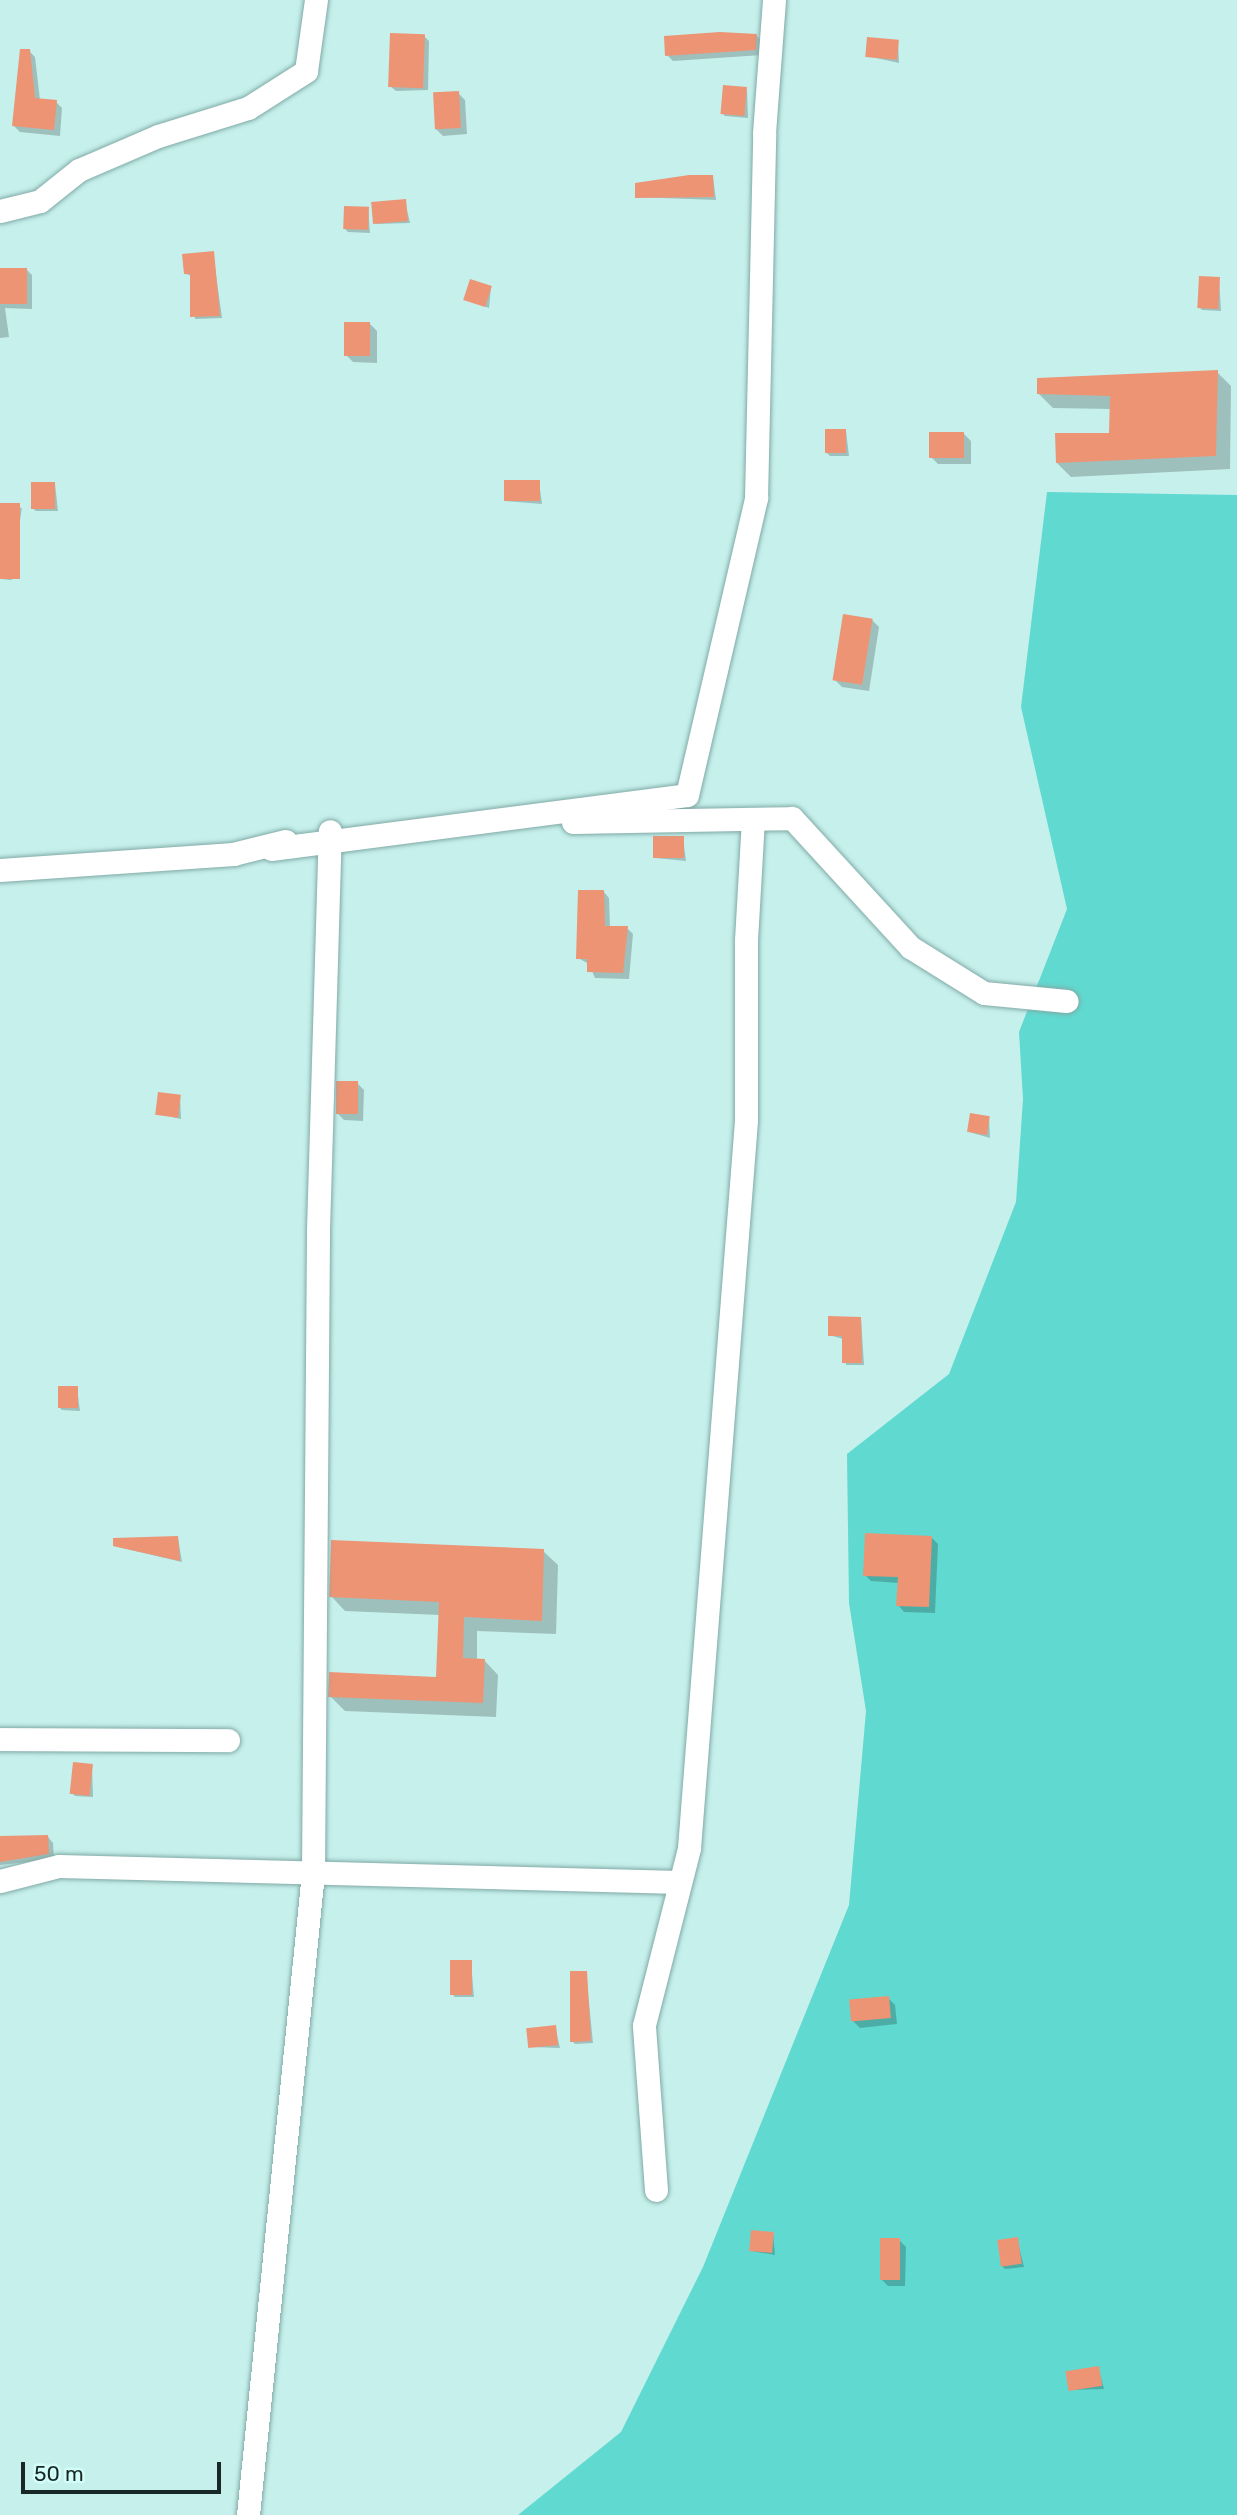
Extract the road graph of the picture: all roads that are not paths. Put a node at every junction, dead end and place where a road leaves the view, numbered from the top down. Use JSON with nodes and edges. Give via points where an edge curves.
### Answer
{"nodes":[{"id":1,"x":316,"y":0,"type":"edge"},
{"id":2,"x":774,"y":0,"type":"edge"},
{"id":3,"x":0,"y":212,"type":"edge"},
{"id":4,"x":752,"y":819,"type":"junction"},
{"id":5,"x":330,"y":831,"type":"junction"},
{"id":6,"x":271,"y":849,"type":"dead end"},
{"id":7,"x":0,"y":870,"type":"edge"},
{"id":8,"x":1067,"y":1001,"type":"dead end"},
{"id":9,"x":0,"y":1739,"type":"edge"},
{"id":10,"x":228,"y":1740,"type":"dead end"},
{"id":11,"x":313,"y":1874,"type":"junction"},
{"id":12,"x":0,"y":1881,"type":"edge"},
{"id":13,"x":680,"y":1882,"type":"junction"},
{"id":14,"x":656,"y":2190,"type":"dead end"},
{"id":15,"x":248,"y":2515,"type":"edge"}],
"edges":[{"from":1,"to":3,"type":"street","via":[[306,71],[248,108],[158,136],[79,170],[40,201]]},
{"from":2,"to":6,"type":"street","via":[[764,133],[755,498],[687,795]]},
{"from":4,"to":5,"type":"street","via":[[351,826]]},
{"from":4,"to":8,"type":"street","via":[[792,818],[910,947],[984,993]]},
{"from":4,"to":13,"type":"street","via":[[746,940],[746,1120],[689,1849]]},
{"from":5,"to":7,"type":"street","via":[[233,854]]},
{"from":5,"to":11,"type":"street","via":[[318,1230]]},
{"from":9,"to":10,"type":"street"},
{"from":11,"to":12,"type":"street","via":[[59,1866]]},
{"from":11,"to":13,"type":"street","via":[[395,1871]]},
{"from":11,"to":15,"type":"street"},
{"from":13,"to":14,"type":"street","via":[[644,2025]]}]}
